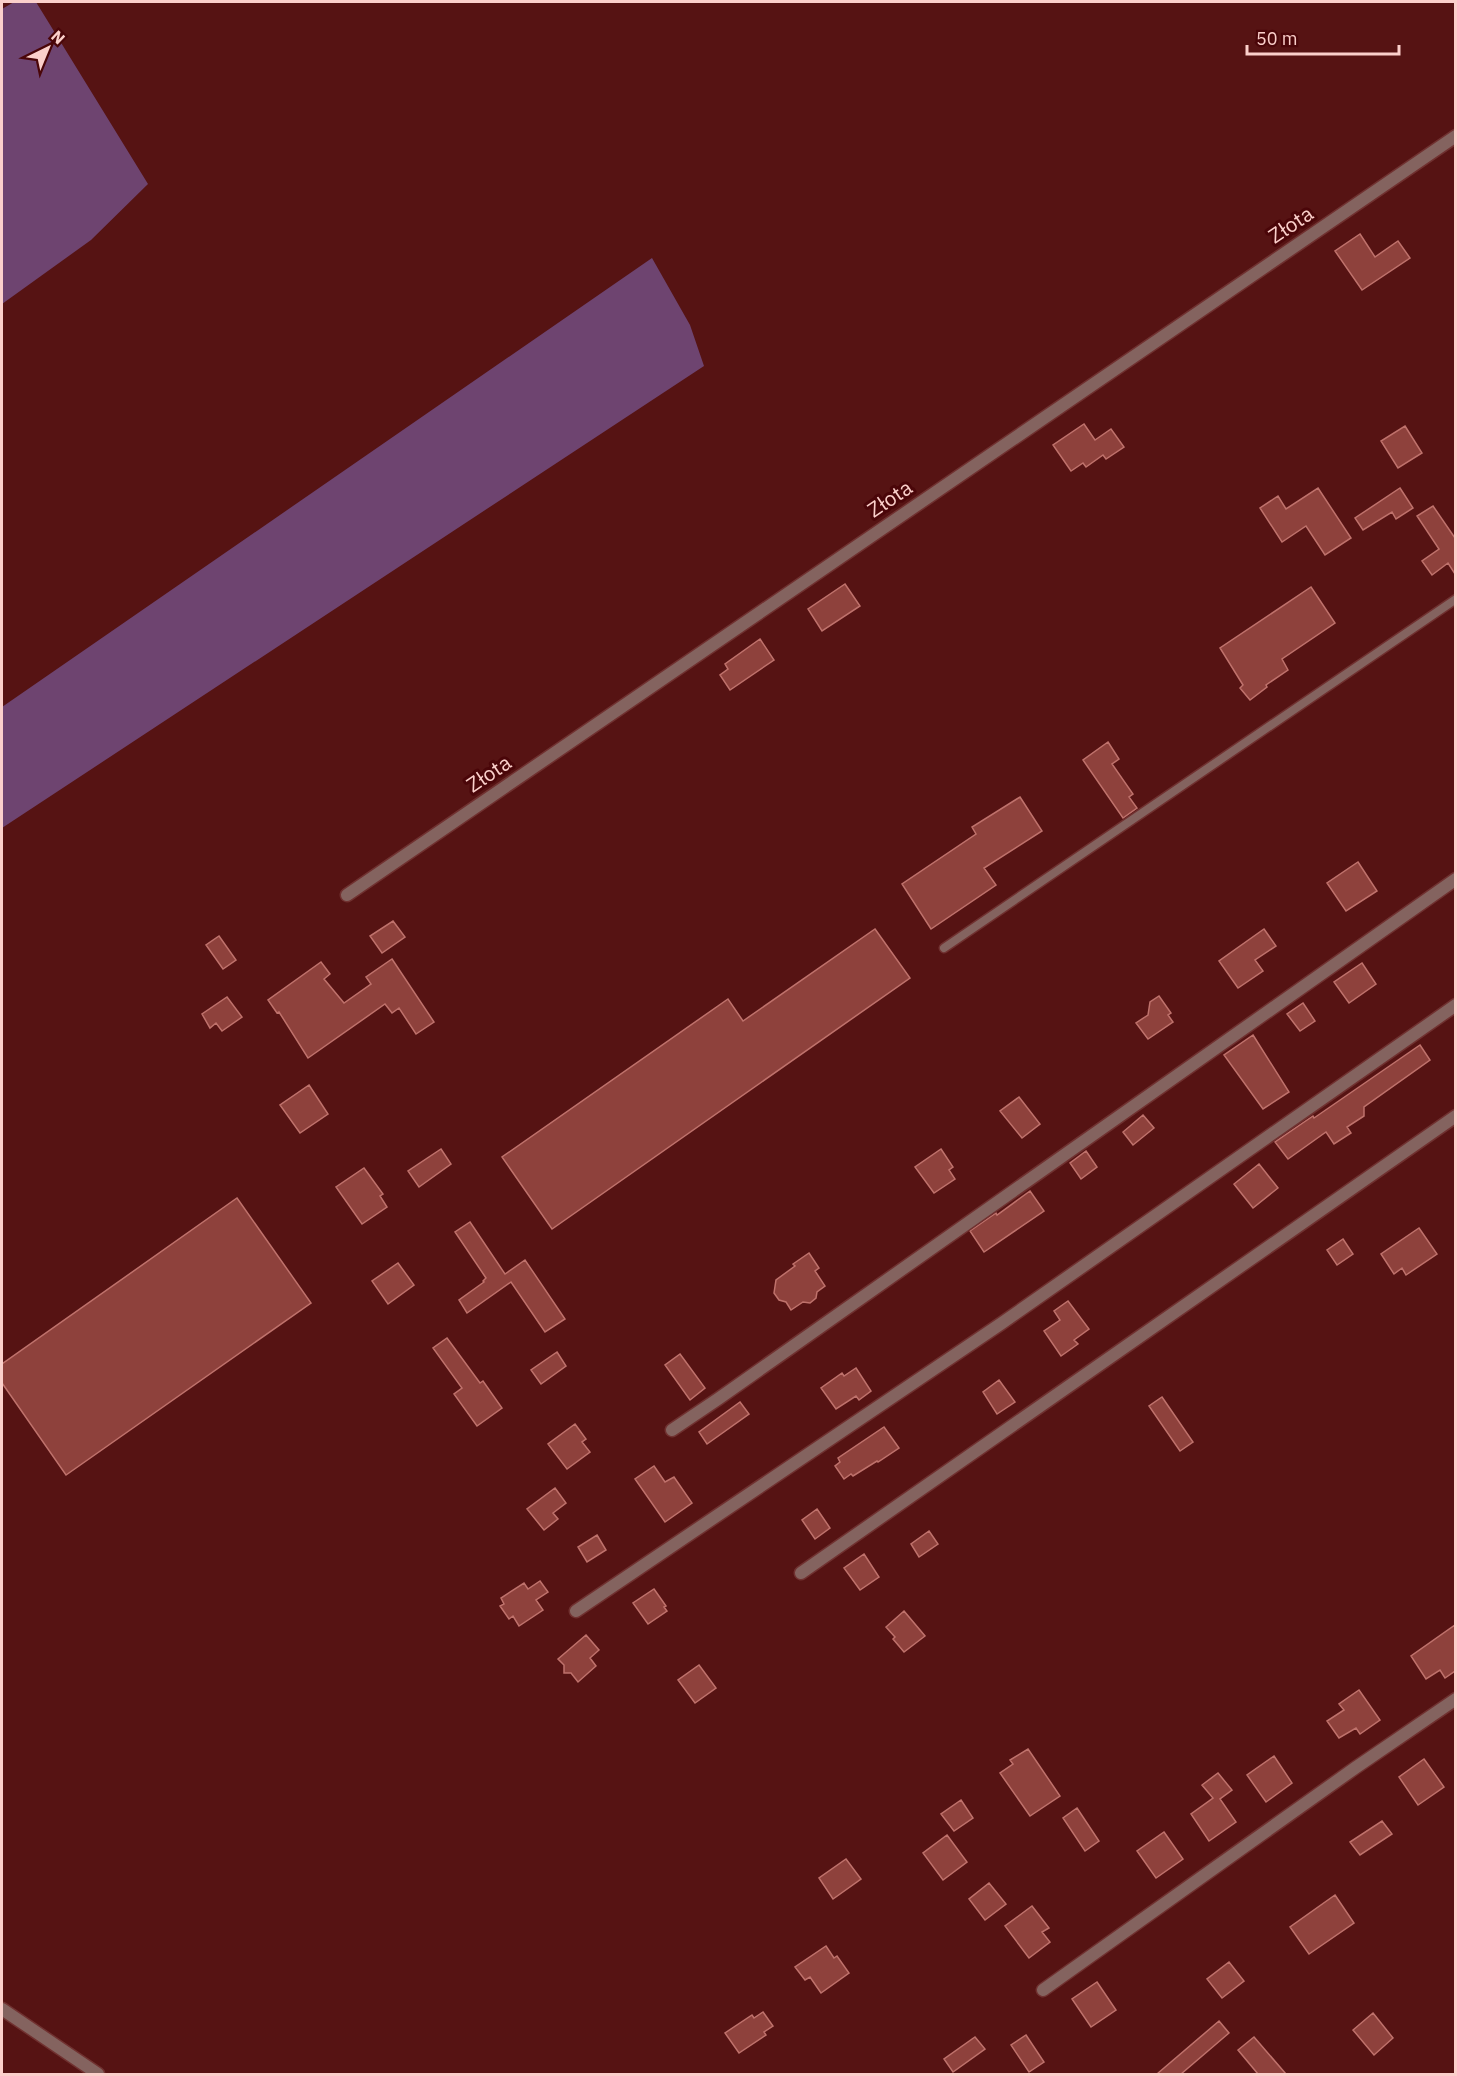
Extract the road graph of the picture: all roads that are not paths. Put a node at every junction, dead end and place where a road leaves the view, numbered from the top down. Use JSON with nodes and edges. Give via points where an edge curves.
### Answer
{"nodes":[{"id":1,"x":1455,"y":136,"type":"edge"},
{"id":2,"x":1455,"y":599,"type":"edge"},
{"id":3,"x":1455,"y":879,"type":"edge"},
{"id":4,"x":347,"y":895,"type":"dead end"},
{"id":5,"x":944,"y":948,"type":"dead end"},
{"id":6,"x":1455,"y":1005,"type":"edge"},
{"id":7,"x":1455,"y":1116,"type":"edge"},
{"id":8,"x":672,"y":1430,"type":"dead end"},
{"id":9,"x":801,"y":1573,"type":"dead end"},
{"id":10,"x":576,"y":1611,"type":"dead end"},
{"id":11,"x":1455,"y":1700,"type":"edge"},
{"id":12,"x":1043,"y":1990,"type":"dead end"},
{"id":13,"x":2,"y":2009,"type":"edge"},
{"id":14,"x":98,"y":2074,"type":"edge"}],
"edges":[{"from":1,"to":4,"type":"street","name":"Złota"},
{"from":2,"to":5,"type":"lane"},
{"from":3,"to":8,"type":"street"},
{"from":6,"to":10,"type":"street","via":[[1002,1323]]},
{"from":7,"to":9,"type":"street"},
{"from":11,"to":12,"type":"street"},
{"from":13,"to":14,"type":"street"}]}
